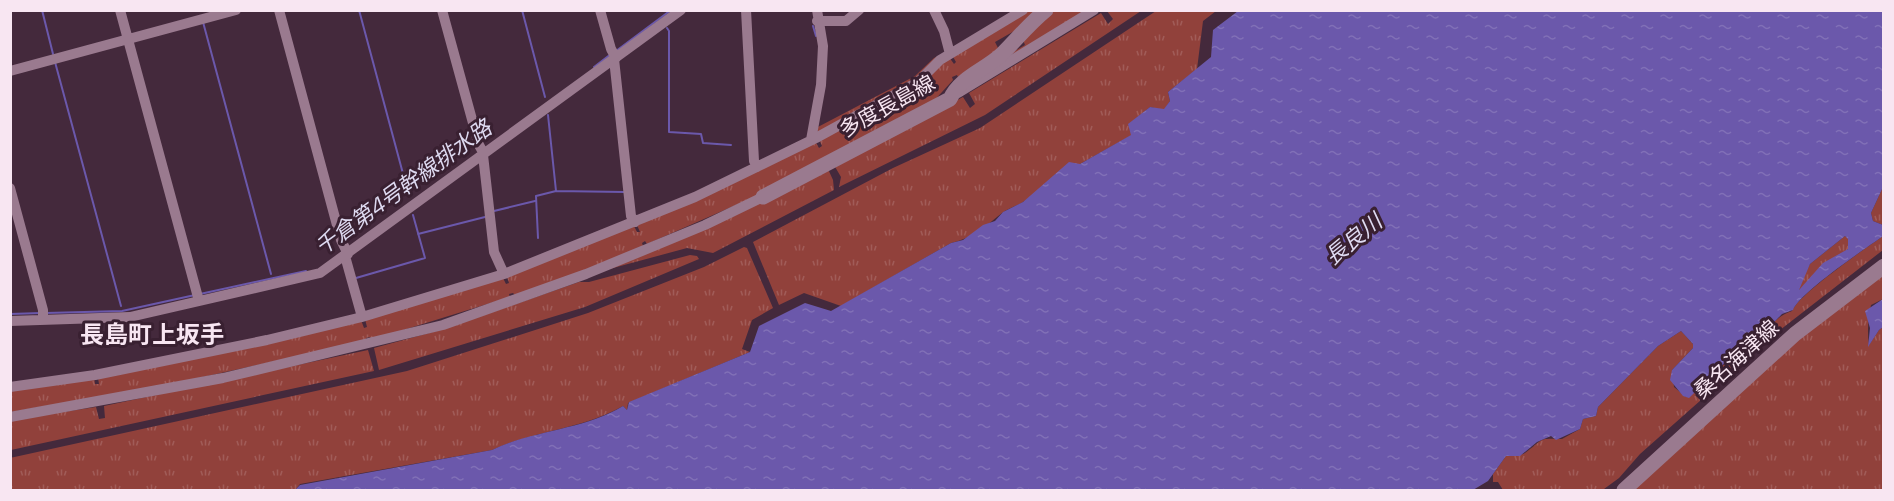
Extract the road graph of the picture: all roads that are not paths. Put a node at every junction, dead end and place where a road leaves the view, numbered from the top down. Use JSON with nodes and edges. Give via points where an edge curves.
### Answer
{"nodes":[{"id":1,"x":120,"y":10,"type":"edge"},
{"id":2,"x":236,"y":10,"type":"edge"},
{"id":3,"x":279,"y":10,"type":"edge"},
{"id":4,"x":442,"y":10,"type":"edge"},
{"id":5,"x":600,"y":10,"type":"edge"},
{"id":6,"x":681,"y":10,"type":"edge"},
{"id":7,"x":746,"y":10,"type":"edge"},
{"id":8,"x":859,"y":10,"type":"edge"},
{"id":9,"x":934,"y":10,"type":"edge"},
{"id":10,"x":1023,"y":10,"type":"edge"},
{"id":11,"x":1046,"y":10,"type":"edge"},
{"id":12,"x":1094,"y":10,"type":"edge"},
{"id":13,"x":817,"y":16,"type":"edge"},
{"id":14,"x":128,"y":40,"type":"junction"},
{"id":15,"x":950,"y":54,"type":"junction"},
{"id":16,"x":614,"y":55,"type":"junction"},
{"id":17,"x":10,"y":71,"type":"edge"},
{"id":18,"x":950,"y":99,"type":"junction"},
{"id":19,"x":811,"y":140,"type":"junction"},
{"id":20,"x":482,"y":152,"type":"junction"},
{"id":21,"x":757,"y":167,"type":"junction"},
{"id":22,"x":10,"y":188,"type":"edge"},
{"id":23,"x":763,"y":197,"type":"joint"},
{"id":24,"x":635,"y":222,"type":"junction"},
{"id":25,"x":345,"y":252,"type":"junction"},
{"id":26,"x":1884,"y":266,"type":"edge"},
{"id":27,"x":504,"y":274,"type":"junction"},
{"id":28,"x":198,"y":297,"type":"junction"},
{"id":29,"x":43,"y":316,"type":"junction"},
{"id":30,"x":362,"y":317,"type":"junction"},
{"id":31,"x":10,"y":321,"type":"edge"},
{"id":32,"x":10,"y":387,"type":"edge"},
{"id":33,"x":10,"y":417,"type":"edge"},
{"id":34,"x":1624,"y":490,"type":"edge"}],
"edges":[{"from":1,"to":14,"type":"street"},
{"from":2,"to":14,"type":"street"},
{"from":3,"to":25,"type":"street"},
{"from":4,"to":20,"type":"street"},
{"from":5,"to":16,"type":"street"},
{"from":6,"to":16,"type":"street"},
{"from":7,"to":21,"type":"street"},
{"from":8,"to":13,"type":"street","via":[[846,21]]},
{"from":9,"to":15,"type":"street"},
{"from":10,"to":15,"type":"street"},
{"from":11,"to":18,"type":"main road","name":"多度長島線","via":[[1001,55],[955,87]]},
{"from":12,"to":18,"type":"street"},
{"from":13,"to":19,"type":"street","via":[[822,46],[821,85]]},
{"from":14,"to":17,"type":"street"},
{"from":14,"to":28,"type":"street"},
{"from":15,"to":19,"type":"street","via":[[918,82]]},
{"from":16,"to":20,"type":"street"},
{"from":16,"to":24,"type":"street","via":[[631,216]]},
{"from":18,"to":23,"type":"main road","name":"多度長島線"},
{"from":19,"to":21,"type":"street"},
{"from":20,"to":25,"type":"street"},
{"from":20,"to":27,"type":"street","via":[[494,252]]},
{"from":21,"to":24,"type":"street"},
{"from":22,"to":29,"type":"street"},
{"from":23,"to":33,"type":"street","via":[[586,274],[443,325],[223,378]]},
{"from":24,"to":27,"type":"street"},
{"from":25,"to":28,"type":"street","via":[[314,275]]},
{"from":25,"to":30,"type":"street"},
{"from":26,"to":34,"type":"main road","name":"桑名海津線","via":[[1795,334]]},
{"from":27,"to":30,"type":"street"},
{"from":28,"to":29,"type":"street","via":[[130,317]]},
{"from":29,"to":31,"type":"street"},
{"from":30,"to":32,"type":"street","via":[[128,368]]}]}
